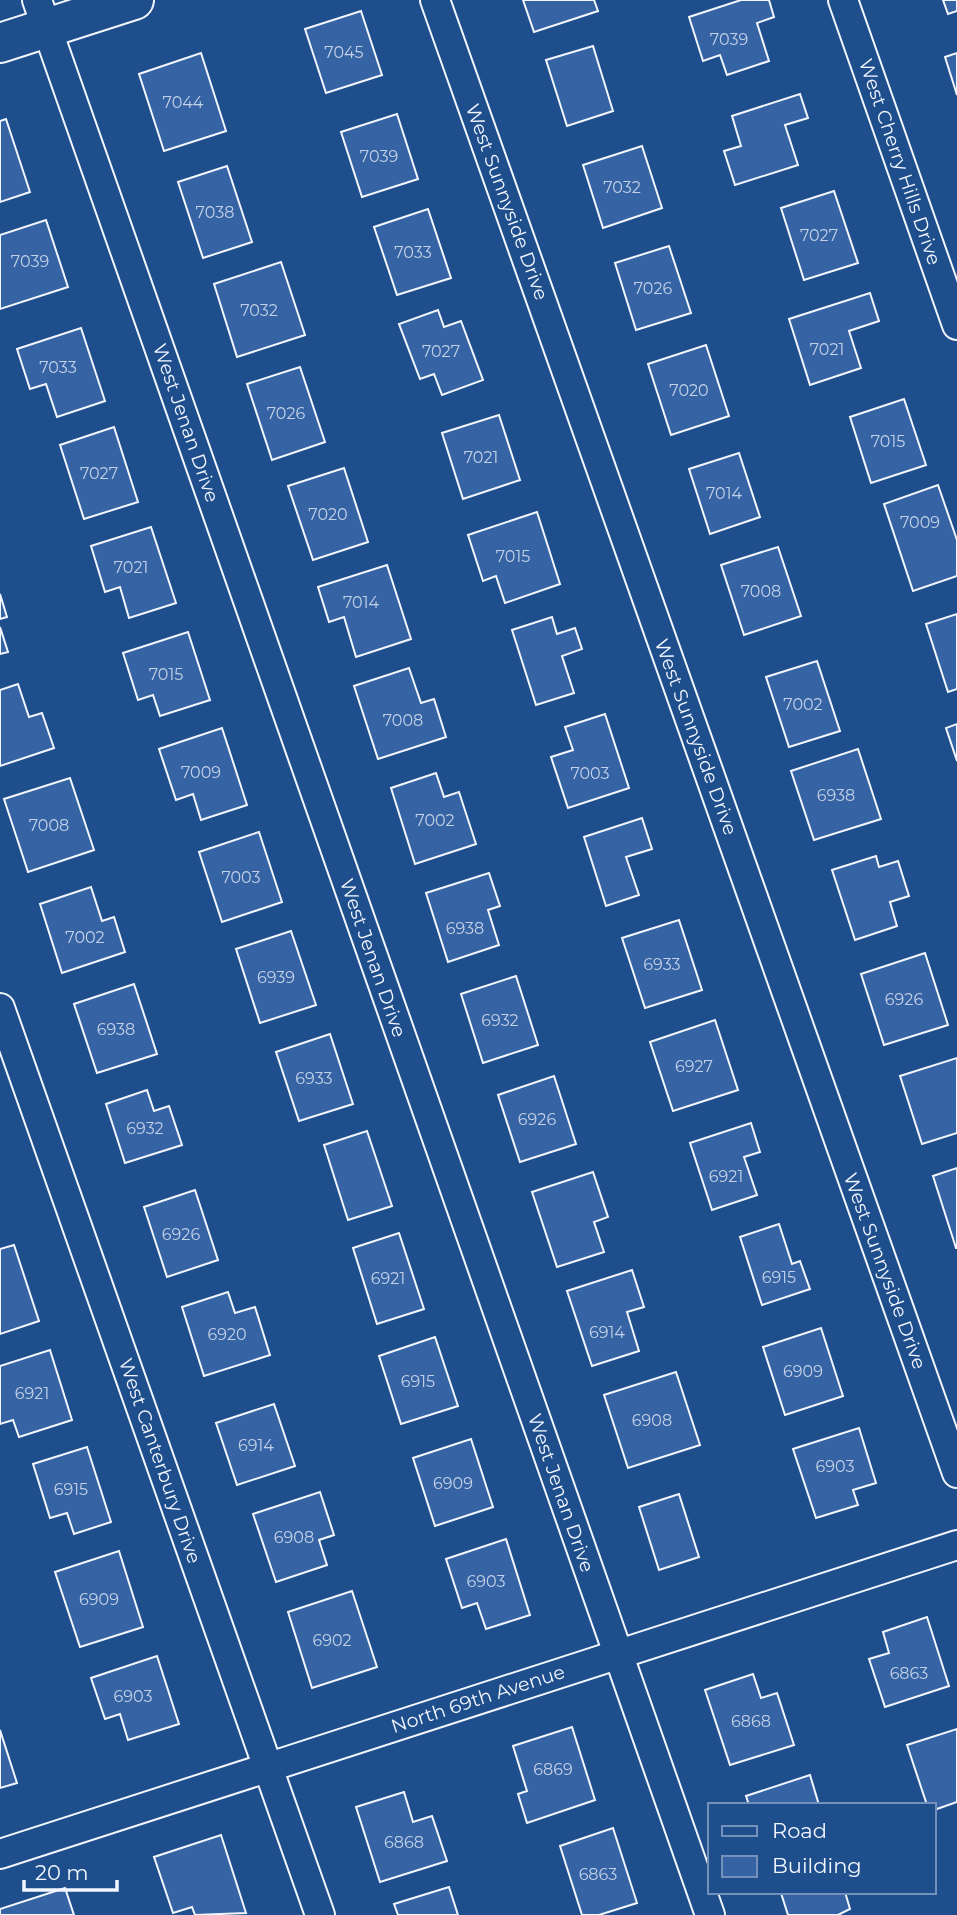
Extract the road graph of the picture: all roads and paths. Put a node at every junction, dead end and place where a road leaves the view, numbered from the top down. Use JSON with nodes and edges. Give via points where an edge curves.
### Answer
{"nodes":[{"id":1,"x":134,"y":0,"type":"edge"},
{"id":2,"x":435,"y":0,"type":"edge"},
{"id":3,"x":843,"y":0,"type":"edge"},
{"id":4,"x":42,"y":14,"type":"edge"},
{"id":5,"x":0,"y":43,"type":"edge"},
{"id":6,"x":957,"y":325,"type":"edge"},
{"id":7,"x":0,"y":1008,"type":"edge"},
{"id":8,"x":957,"y":1473,"type":"edge"},
{"id":9,"x":957,"y":1545,"type":"edge"},
{"id":10,"x":618,"y":1654,"type":"junction"},
{"id":11,"x":268,"y":1766,"type":"junction"},
{"id":12,"x":0,"y":1854,"type":"edge"},
{"id":13,"x":320,"y":1915,"type":"edge"},
{"id":14,"x":710,"y":1915,"type":"edge"}],
"edges":[{"from":1,"to":4,"type":"street"},
{"from":2,"to":8,"type":"street","name":"West Sunnyside Drive"},
{"from":3,"to":6,"type":"street","name":"West Cherry Hills Drive"},
{"from":4,"to":5,"type":"street"},
{"from":4,"to":10,"type":"street","name":"West Jenan Drive"},
{"from":7,"to":11,"type":"street","name":"West Canterbury Drive"},
{"from":9,"to":10,"type":"street","name":"North 69th Avenue"},
{"from":10,"to":11,"type":"street","name":"North 69th Avenue"},
{"from":10,"to":14,"type":"street","name":"West Jenan Drive"},
{"from":11,"to":12,"type":"street","name":"North 69th Avenue"},
{"from":11,"to":13,"type":"street","name":"West Canterbury Drive"}]}
